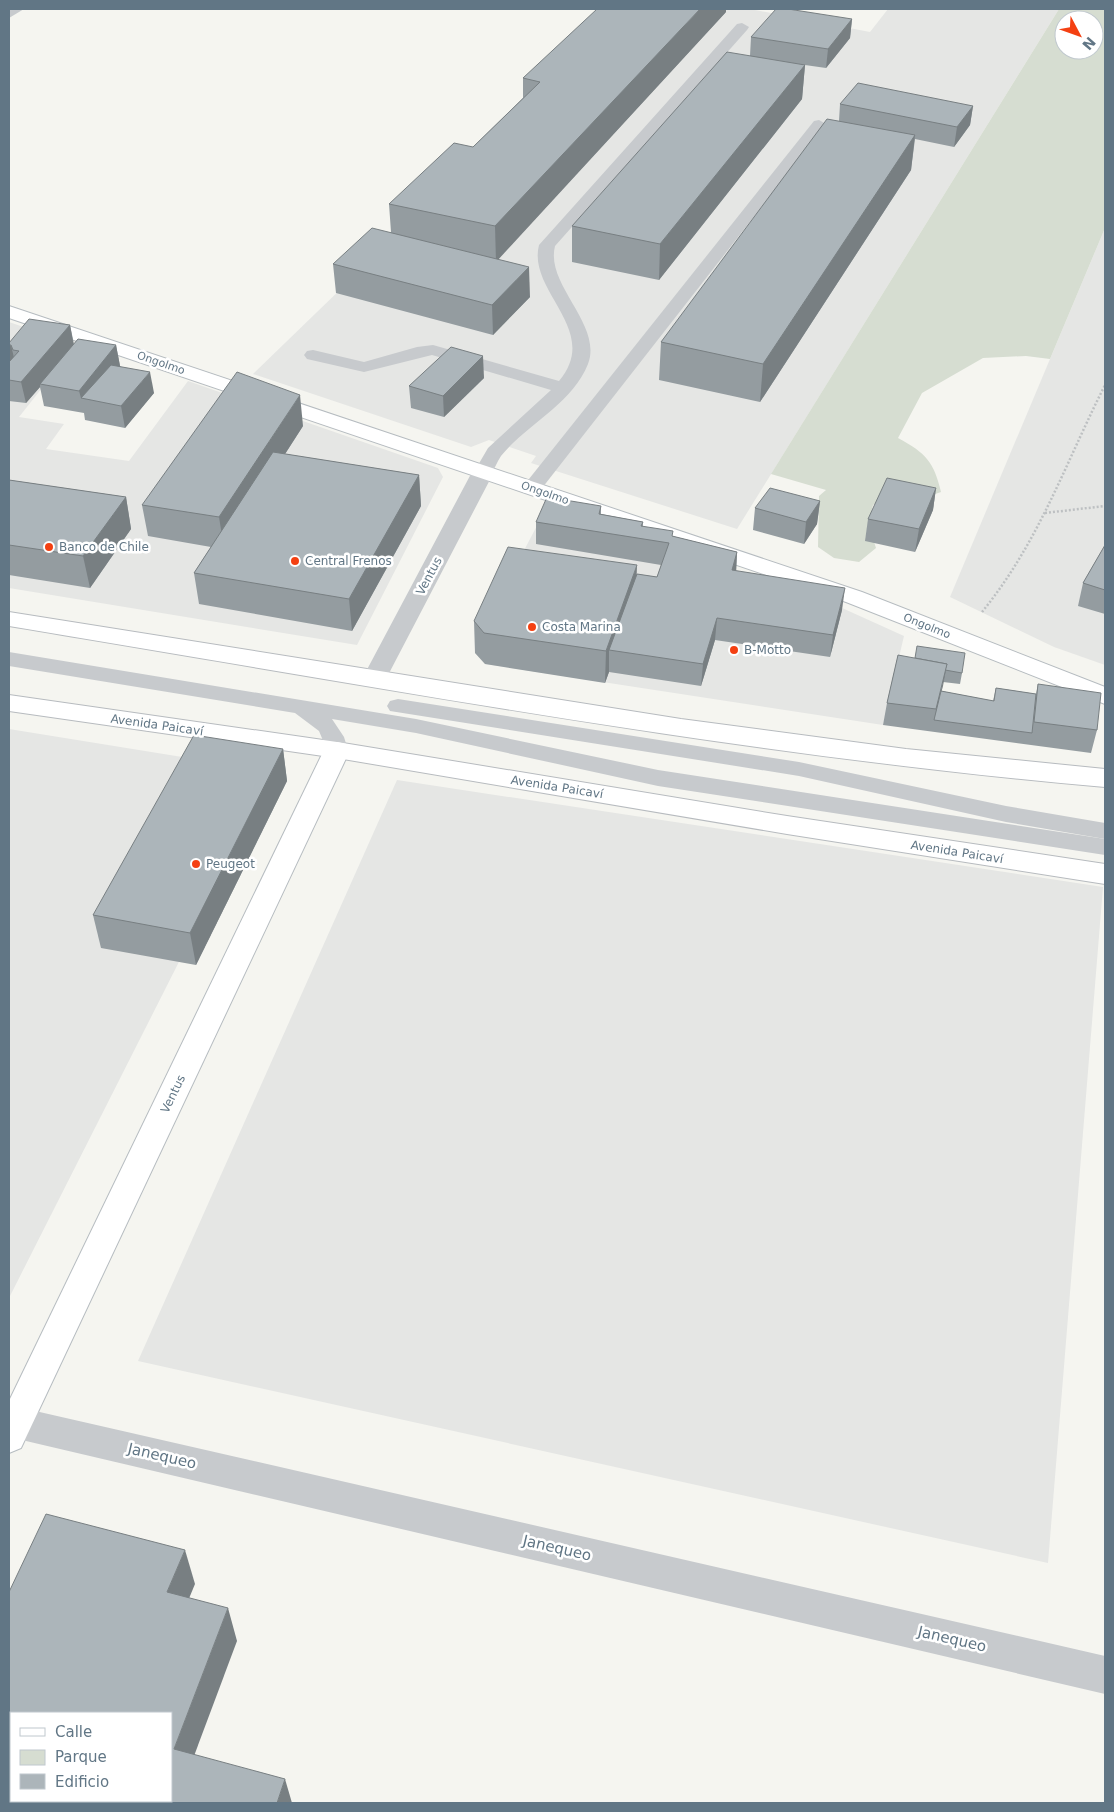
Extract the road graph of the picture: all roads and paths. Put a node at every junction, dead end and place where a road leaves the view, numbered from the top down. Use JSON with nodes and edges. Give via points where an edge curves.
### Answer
{"nodes":[{"id":1,"x":16,"y":9,"type":"edge"},
{"id":2,"x":9,"y":13,"type":"edge"},
{"id":3,"x":742,"y":27,"type":"dead end"},
{"id":4,"x":819,"y":124,"type":"dead end"},
{"id":5,"x":9,"y":312,"type":"edge"},
{"id":6,"x":313,"y":355,"type":"dead end"},
{"id":7,"x":1105,"y":385,"type":"edge"},
{"id":8,"x":563,"y":388,"type":"junction"},
{"id":9,"x":483,"y":472,"type":"junction"},
{"id":10,"x":532,"y":488,"type":"junction"},
{"id":11,"x":1105,"y":506,"type":"edge"},
{"id":12,"x":1045,"y":513,"type":"junction"},
{"id":13,"x":9,"y":619,"type":"edge"},
{"id":14,"x":961,"y":639,"type":"junction"},
{"id":15,"x":9,"y":643,"type":"edge"},
{"id":16,"x":9,"y":659,"type":"edge"},
{"id":17,"x":374,"y":679,"type":"junction"},
{"id":18,"x":1105,"y":696,"type":"edge"},
{"id":19,"x":9,"y":703,"type":"edge"},
{"id":20,"x":298,"y":707,"type":"junction"},
{"id":21,"x":337,"y":750,"type":"junction"},
{"id":22,"x":1105,"y":778,"type":"edge"},
{"id":23,"x":1105,"y":830,"type":"edge"},
{"id":24,"x":1105,"y":848,"type":"edge"},
{"id":25,"x":1105,"y":874,"type":"edge"},
{"id":26,"x":11,"y":1427,"type":"edge"},
{"id":27,"x":1105,"y":1675,"type":"edge"}],
"edges":[{"from":1,"to":2,"type":"street"},
{"from":3,"to":8,"type":"lane","via":[[547,245],[546,268],[580,338],[583,354]]},
{"from":4,"to":10,"type":"lane"},
{"from":5,"to":9,"type":"street","name":"Ongolmo"},
{"from":6,"to":8,"type":"lane","via":[[364,367],[433,350]]},
{"from":7,"to":12,"type":"path"},
{"from":8,"to":9,"type":"lane","via":[[493,454]]},
{"from":9,"to":10,"type":"street","name":"Ongolmo"},
{"from":9,"to":17,"type":"street","name":"Ventus"},
{"from":10,"to":14,"type":"street","name":"Ongolmo","via":[[854,597]]},
{"from":11,"to":12,"type":"path"},
{"from":12,"to":14,"type":"path","via":[[1029,545],[1000,589]]},
{"from":13,"to":17,"type":"street"},
{"from":14,"to":18,"type":"street","name":"Ongolmo"},
{"from":15,"to":23,"type":"lane","via":[[799,769],[1006,814]]},
{"from":16,"to":20,"type":"lane"},
{"from":17,"to":22,"type":"street","via":[[836,749]]},
{"from":19,"to":21,"type":"street","name":"Avenida Paicaví"},
{"from":20,"to":21,"type":"lane","via":[[327,726],[336,738]]},
{"from":20,"to":24,"type":"lane","via":[[471,736],[658,778]]},
{"from":21,"to":25,"type":"street","name":"Avenida Paicaví"},
{"from":21,"to":26,"type":"street","name":"Ventus"},
{"from":26,"to":27,"type":"street","name":"Janequeo"}]}
